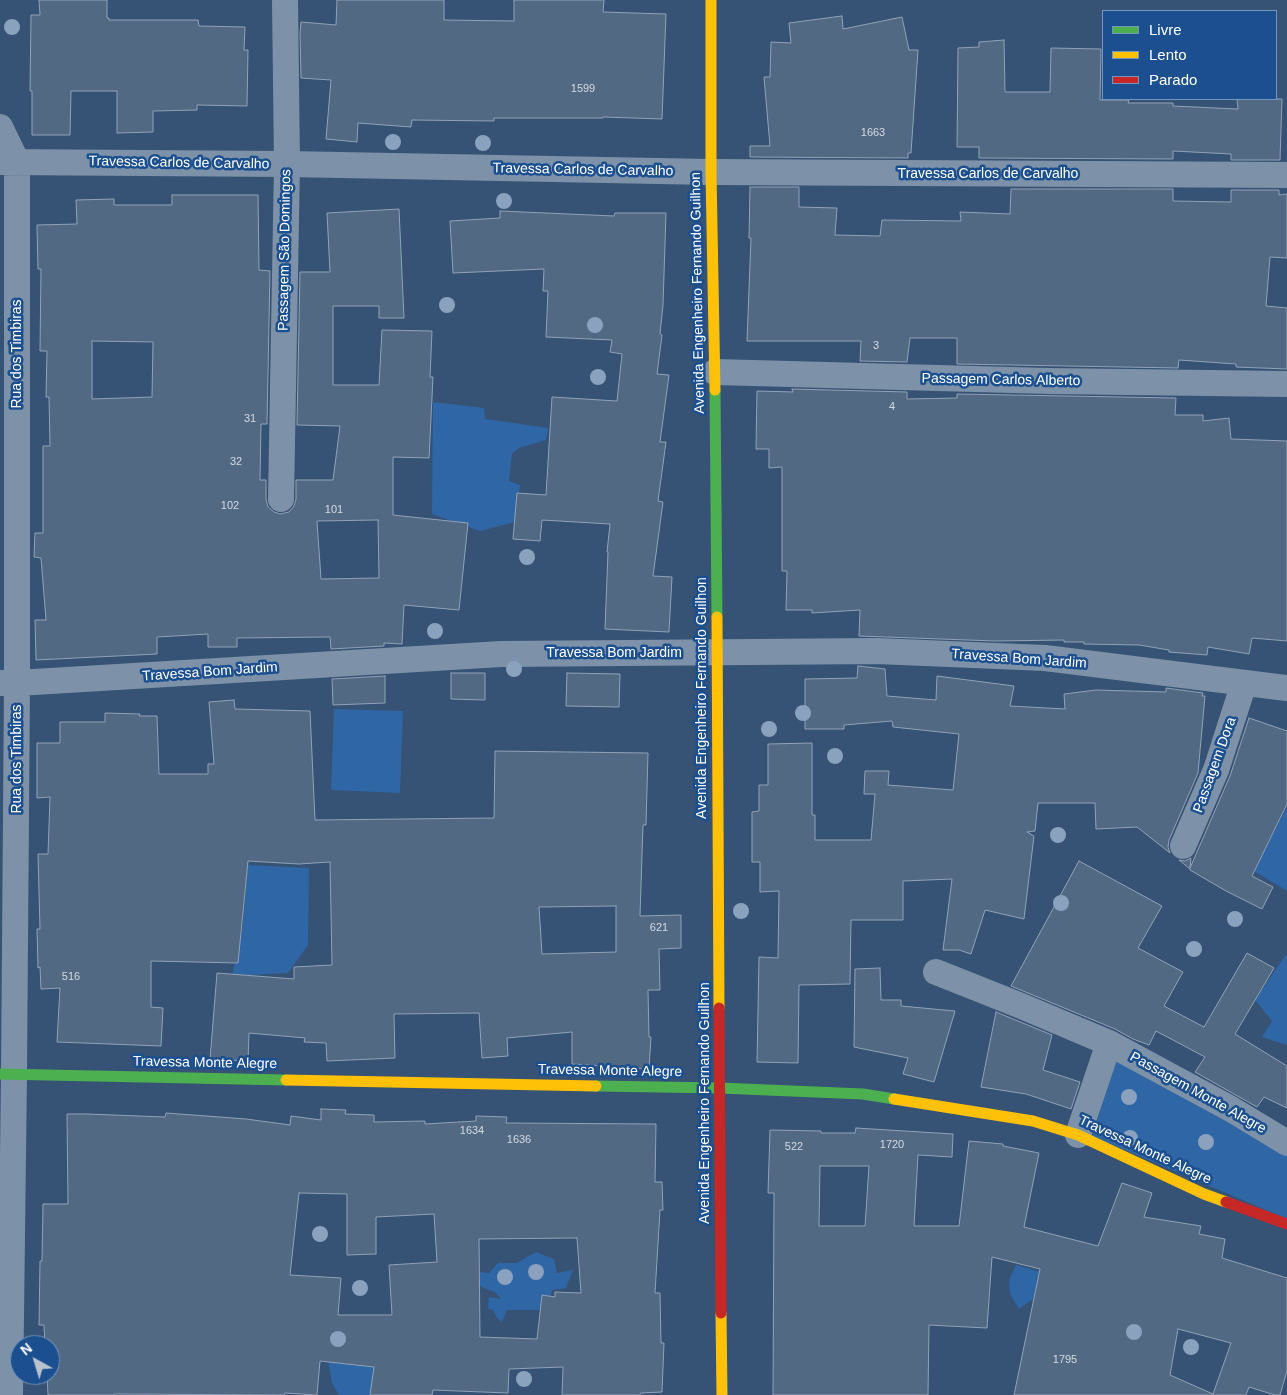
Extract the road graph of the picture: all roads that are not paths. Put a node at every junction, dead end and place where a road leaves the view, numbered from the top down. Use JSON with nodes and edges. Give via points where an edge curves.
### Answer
{"nodes":[{"id":1,"x":285,"y":0,"type":"edge"},
{"id":2,"x":711,"y":0,"type":"edge"},
{"id":3,"x":0,"y":127,"type":"edge"},
{"id":4,"x":8,"y":162,"type":"edge"},
{"id":5,"x":287,"y":164,"type":"junction"},
{"id":6,"x":711,"y":172,"type":"junction"},
{"id":7,"x":1287,"y":176,"type":"edge"},
{"id":8,"x":715,"y":372,"type":"junction"},
{"id":9,"x":1287,"y":384,"type":"edge"},
{"id":10,"x":281,"y":499,"type":"dead end"},
{"id":11,"x":717,"y":653,"type":"junction"},
{"id":12,"x":10,"y":683,"type":"edge"},
{"id":13,"x":1244,"y":683,"type":"junction"},
{"id":14,"x":1287,"y":688,"type":"edge"},
{"id":15,"x":1183,"y":846,"type":"dead end"},
{"id":16,"x":936,"y":972,"type":"dead end"},
{"id":17,"x":1109,"y":1044,"type":"junction"},
{"id":18,"x":7,"y":1075,"type":"edge"},
{"id":19,"x":720,"y":1088,"type":"junction"},
{"id":20,"x":1078,"y":1134,"type":"junction"},
{"id":21,"x":1287,"y":1143,"type":"edge"},
{"id":22,"x":1287,"y":1224,"type":"edge"},
{"id":23,"x":10,"y":1395,"type":"edge"},
{"id":24,"x":722,"y":1395,"type":"edge"}],
"edges":[{"from":1,"to":5,"type":"street","name":"Passagem São Domingos"},
{"from":2,"to":6,"type":"street","name":"Avenida Engenheiro Fernando Guilhon"},
{"from":3,"to":4,"type":"street","name":"Rua dos Timbiras"},
{"from":4,"to":5,"type":"street","name":"Travessa Carlos de Carvalho"},
{"from":4,"to":12,"type":"street","name":"Rua dos Timbiras"},
{"from":5,"to":6,"type":"street","name":"Travessa Carlos de Carvalho"},
{"from":5,"to":10,"type":"street","name":"Passagem São Domingos"},
{"from":6,"to":7,"type":"street","name":"Travessa Carlos de Carvalho"},
{"from":6,"to":8,"type":"street","name":"Avenida Engenheiro Fernando Guilhon"},
{"from":8,"to":9,"type":"street","name":"Passagem Carlos Alberto"},
{"from":8,"to":11,"type":"street","name":"Avenida Engenheiro Fernando Guilhon"},
{"from":11,"to":12,"type":"street","name":"Travessa Bom Jardim","via":[[501,654]]},
{"from":11,"to":13,"type":"street","name":"Travessa Bom Jardim","via":[[877,652],[1045,658]]},
{"from":11,"to":19,"type":"street","name":"Avenida Engenheiro Fernando Guilhon"},
{"from":12,"to":18,"type":"street","name":"Rua dos Timbiras"},
{"from":13,"to":14,"type":"street","name":"Travessa Bom Jardim"},
{"from":13,"to":15,"type":"street","name":"Passagem Dora","via":[[1216,770]]},
{"from":16,"to":17,"type":"street","name":"Passagem Monte Alegre"},
{"from":17,"to":20,"type":"street"},
{"from":17,"to":21,"type":"street","name":"Passagem Monte Alegre"},
{"from":18,"to":19,"type":"street","name":"Travessa Monte Alegre"},
{"from":18,"to":23,"type":"street","name":"Rua dos Timbiras"},
{"from":19,"to":20,"type":"street","name":"Travessa Monte Alegre","via":[[863,1094],[1033,1121]]},
{"from":19,"to":24,"type":"street","name":"Avenida Engenheiro Fernando Guilhon"},
{"from":20,"to":22,"type":"street","name":"Travessa Monte Alegre","via":[[1204,1194]]}]}
